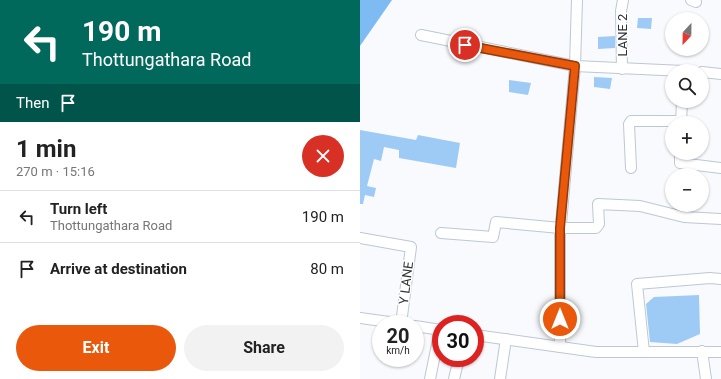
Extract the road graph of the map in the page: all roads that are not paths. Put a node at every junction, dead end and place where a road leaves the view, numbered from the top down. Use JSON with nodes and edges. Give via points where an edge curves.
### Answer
{"nodes":[{"id":1,"x":577,"y":0,"type":"edge"},
{"id":2,"x":623,"y":0,"type":"edge"},
{"id":3,"x":421,"y":35,"type":"dead end"},
{"id":4,"x":575,"y":66,"type":"junction"},
{"id":5,"x":622,"y":69,"type":"junction"},
{"id":6,"x":665,"y":70,"type":"edge"},
{"id":7,"x":709,"y":73,"type":"edge"},
{"id":8,"x":721,"y":74,"type":"edge"},
{"id":9,"x":665,"y":122,"type":"edge"},
{"id":10,"x":680,"y":160,"type":"edge"},
{"id":11,"x":631,"y":168,"type":"dead end"},
{"id":12,"x":721,"y":168,"type":"edge"},
{"id":13,"x":721,"y":219,"type":"edge"},
{"id":14,"x":560,"y":228,"type":"junction"},
{"id":15,"x":441,"y":233,"type":"dead end"},
{"id":16,"x":360,"y":238,"type":"edge"},
{"id":17,"x":721,"y":279,"type":"edge"},
{"id":18,"x":403,"y":315,"type":"edge"},
{"id":19,"x":360,"y":318,"type":"edge"},
{"id":20,"x":372,"y":320,"type":"edge"},
{"id":21,"x":484,"y":336,"type":"edge"},
{"id":22,"x":506,"y":339,"type":"junction"},
{"id":23,"x":560,"y":347,"type":"junction"},
{"id":24,"x":702,"y":351,"type":"junction"},
{"id":25,"x":644,"y":352,"type":"junction"},
{"id":26,"x":721,"y":352,"type":"edge"},
{"id":27,"x":432,"y":367,"type":"edge"},
{"id":28,"x":457,"y":367,"type":"edge"},
{"id":29,"x":430,"y":379,"type":"edge"},
{"id":30,"x":454,"y":379,"type":"edge"},
{"id":31,"x":500,"y":379,"type":"edge"},
{"id":32,"x":706,"y":379,"type":"edge"}],
"edges":[{"from":1,"to":4,"type":"street"},
{"from":2,"to":5,"type":"street","name":"LANE 2"},
{"from":3,"to":4,"type":"street"},
{"from":4,"to":5,"type":"street"},
{"from":4,"to":14,"type":"street"},
{"from":5,"to":6,"type":"street"},
{"from":7,"to":8,"type":"street"},
{"from":9,"to":11,"type":"street","via":[[631,121]]},
{"from":10,"to":12,"type":"street","via":[[680,163]]},
{"from":13,"to":14,"type":"street","via":[[684,217],[640,206],[598,204],[599,224],[596,228]]},
{"from":14,"to":15,"type":"street","via":[[496,222],[493,237]]},
{"from":14,"to":23,"type":"street"},
{"from":16,"to":18,"type":"street","name":"Y LANE","via":[[411,247]]},
{"from":17,"to":25,"type":"street","via":[[637,284]]},
{"from":19,"to":20,"type":"street"},
{"from":21,"to":22,"type":"street"},
{"from":22,"to":23,"type":"street"},
{"from":22,"to":31,"type":"street"},
{"from":23,"to":25,"type":"street","via":[[596,352]]},
{"from":24,"to":25,"type":"street"},
{"from":24,"to":26,"type":"street"},
{"from":24,"to":32,"type":"street"},
{"from":27,"to":29,"type":"street"},
{"from":28,"to":30,"type":"street"}]}
